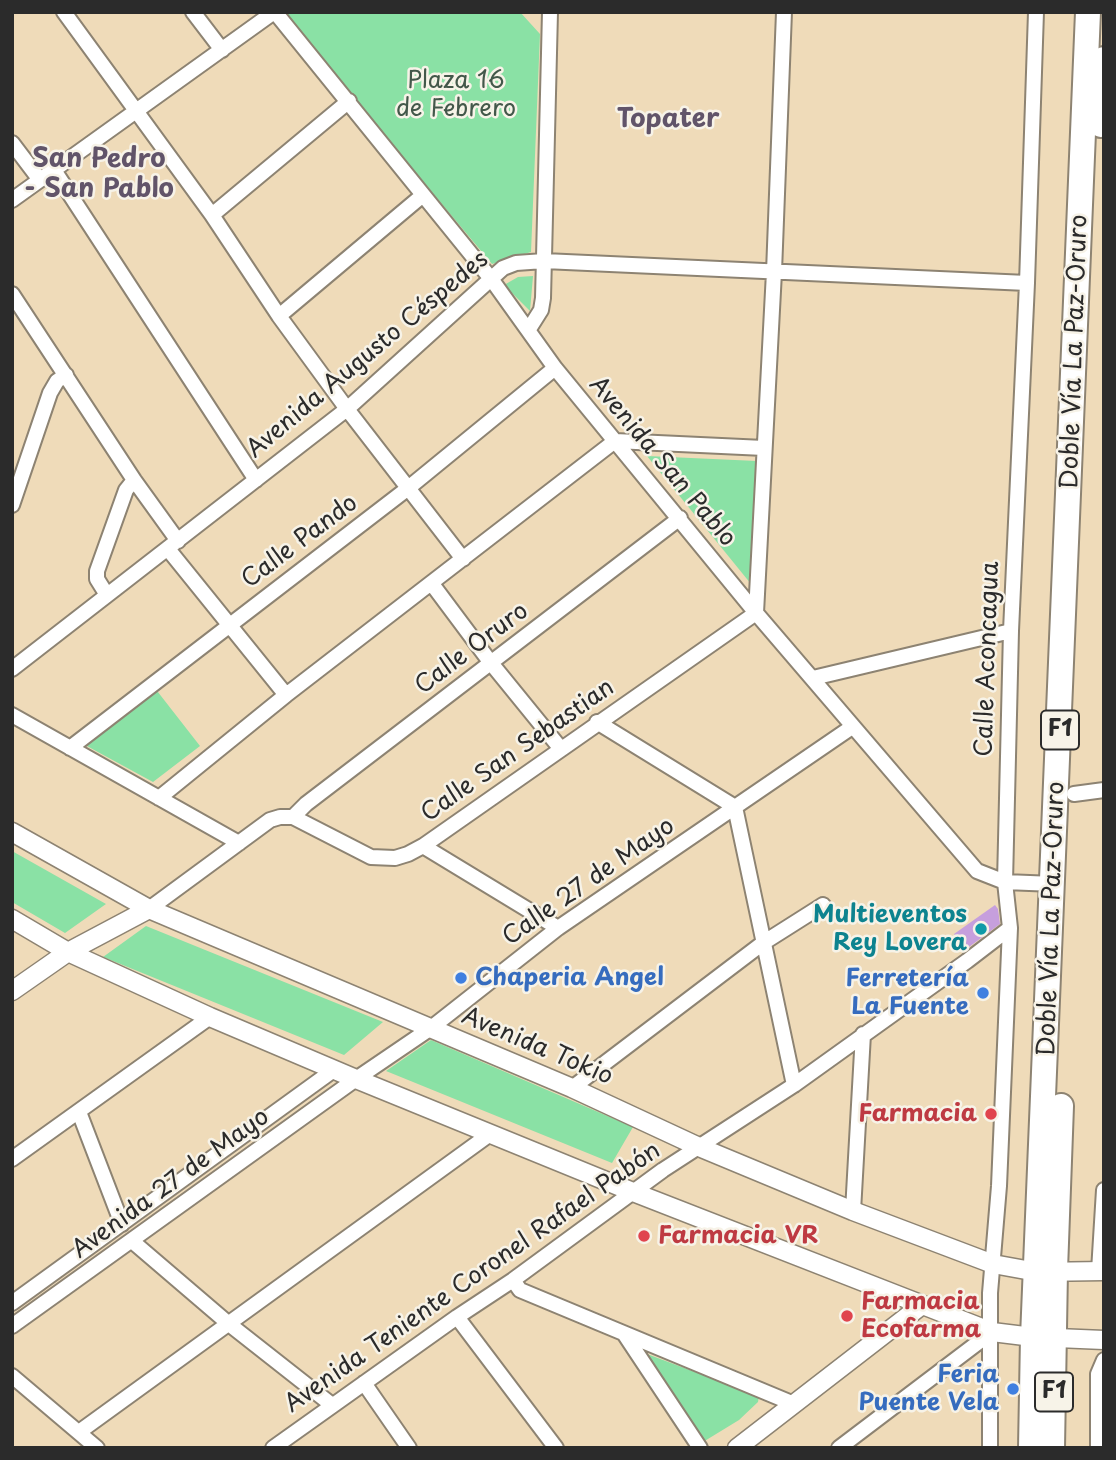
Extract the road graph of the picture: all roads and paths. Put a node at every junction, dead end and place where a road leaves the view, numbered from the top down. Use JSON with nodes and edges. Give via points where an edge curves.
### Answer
{"nodes":[{"id":1,"x":64,"y":12,"type":"edge"},
{"id":2,"x":193,"y":12,"type":"edge"},
{"id":3,"x":275,"y":12,"type":"edge"},
{"id":4,"x":550,"y":12,"type":"edge"},
{"id":5,"x":784,"y":12,"type":"edge"},
{"id":6,"x":1036,"y":12,"type":"edge"},
{"id":7,"x":1088,"y":12,"type":"edge"},
{"id":8,"x":222,"y":50,"type":"junction"},
{"id":9,"x":1104,"y":59,"type":"edge"},
{"id":10,"x":349,"y":101,"type":"junction"},
{"id":11,"x":136,"y":111,"type":"junction"},
{"id":12,"x":12,"y":143,"type":"edge"},
{"id":13,"x":54,"y":170,"type":"junction"},
{"id":14,"x":40,"y":180,"type":"junction"},
{"id":15,"x":423,"y":195,"type":"junction"},
{"id":16,"x":12,"y":200,"type":"edge"},
{"id":17,"x":212,"y":215,"type":"junction"},
{"id":18,"x":544,"y":261,"type":"junction"},
{"id":19,"x":774,"y":272,"type":"junction"},
{"id":20,"x":492,"y":280,"type":"junction"},
{"id":21,"x":1027,"y":283,"type":"junction"},
{"id":22,"x":12,"y":294,"type":"edge"},
{"id":23,"x":279,"y":316,"type":"junction"},
{"id":24,"x":529,"y":329,"type":"junction"},
{"id":25,"x":555,"y":368,"type":"junction"},
{"id":26,"x":66,"y":375,"type":"junction"},
{"id":27,"x":347,"y":409,"type":"junction"},
{"id":28,"x":615,"y":441,"type":"junction"},
{"id":29,"x":764,"y":448,"type":"junction"},
{"id":30,"x":134,"y":480,"type":"junction"},
{"id":31,"x":256,"y":480,"type":"junction"},
{"id":32,"x":407,"y":489,"type":"junction"},
{"id":33,"x":12,"y":505,"type":"edge"},
{"id":34,"x":680,"y":518,"type":"junction"},
{"id":35,"x":173,"y":545,"type":"junction"},
{"id":36,"x":463,"y":559,"type":"junction"},
{"id":37,"x":432,"y":584,"type":"junction"},
{"id":38,"x":107,"y":595,"type":"junction"},
{"id":39,"x":756,"y":612,"type":"junction"},
{"id":40,"x":229,"y":624,"type":"junction"},
{"id":41,"x":1011,"y":631,"type":"junction"},
{"id":42,"x":491,"y":663,"type":"junction"},
{"id":43,"x":12,"y":669,"type":"edge"},
{"id":44,"x":813,"y":678,"type":"junction"},
{"id":45,"x":286,"y":695,"type":"junction"},
{"id":46,"x":12,"y":715,"type":"edge"},
{"id":47,"x":597,"y":722,"type":"junction"},
{"id":48,"x":852,"y":727,"type":"junction"},
{"id":49,"x":70,"y":748,"type":"junction"},
{"id":50,"x":561,"y":749,"type":"junction"},
{"id":51,"x":1104,"y":790,"type":"edge"},
{"id":52,"x":1074,"y":794,"type":"junction"},
{"id":53,"x":159,"y":798,"type":"junction"},
{"id":54,"x":735,"y":807,"type":"junction"},
{"id":55,"x":293,"y":817,"type":"junction"},
{"id":56,"x":12,"y":832,"type":"edge"},
{"id":57,"x":239,"y":843,"type":"junction"},
{"id":58,"x":423,"y":846,"type":"junction"},
{"id":59,"x":1005,"y":882,"type":"junction"},
{"id":60,"x":1054,"y":884,"type":"junction"},
{"id":61,"x":822,"y":905,"type":"dead end"},
{"id":62,"x":149,"y":909,"type":"junction"},
{"id":63,"x":12,"y":919,"type":"edge"},
{"id":64,"x":558,"y":928,"type":"junction"},
{"id":65,"x":1010,"y":928,"type":"junction"},
{"id":66,"x":764,"y":943,"type":"junction"},
{"id":67,"x":68,"y":952,"type":"junction"},
{"id":68,"x":12,"y":992,"type":"edge"},
{"id":69,"x":211,"y":1017,"type":"junction"},
{"id":70,"x":431,"y":1028,"type":"junction"},
{"id":71,"x":863,"y":1034,"type":"junction"},
{"id":72,"x":335,"y":1069,"type":"junction"},
{"id":73,"x":356,"y":1079,"type":"junction"},
{"id":74,"x":794,"y":1085,"type":"junction"},
{"id":75,"x":572,"y":1088,"type":"junction"},
{"id":76,"x":79,"y":1112,"type":"junction"},
{"id":77,"x":490,"y":1134,"type":"junction"},
{"id":78,"x":699,"y":1147,"type":"junction"},
{"id":79,"x":12,"y":1159,"type":"edge"},
{"id":80,"x":1104,"y":1190,"type":"edge"},
{"id":81,"x":633,"y":1192,"type":"junction"},
{"id":82,"x":853,"y":1211,"type":"junction"},
{"id":83,"x":122,"y":1224,"type":"junction"},
{"id":84,"x":132,"y":1241,"type":"junction"},
{"id":85,"x":993,"y":1264,"type":"junction"},
{"id":86,"x":1046,"y":1271,"type":"junction"},
{"id":87,"x":1101,"y":1271,"type":"edge"},
{"id":88,"x":513,"y":1280,"type":"junction"},
{"id":89,"x":12,"y":1303,"type":"edge"},
{"id":90,"x":922,"y":1304,"type":"junction"},
{"id":91,"x":457,"y":1317,"type":"junction"},
{"id":92,"x":229,"y":1324,"type":"junction"},
{"id":93,"x":12,"y":1326,"type":"edge"},
{"id":94,"x":992,"y":1332,"type":"junction"},
{"id":95,"x":625,"y":1335,"type":"junction"},
{"id":96,"x":1044,"y":1337,"type":"junction"},
{"id":97,"x":1104,"y":1340,"type":"edge"},
{"id":98,"x":1104,"y":1360,"type":"edge"},
{"id":99,"x":12,"y":1376,"type":"edge"},
{"id":100,"x":364,"y":1383,"type":"junction"},
{"id":101,"x":794,"y":1404,"type":"junction"},
{"id":102,"x":332,"y":1405,"type":"junction"},
{"id":103,"x":79,"y":1432,"type":"junction"},
{"id":104,"x":97,"y":1448,"type":"edge"},
{"id":105,"x":273,"y":1448,"type":"edge"},
{"id":106,"x":409,"y":1448,"type":"edge"},
{"id":107,"x":555,"y":1448,"type":"edge"},
{"id":108,"x":700,"y":1448,"type":"edge"},
{"id":109,"x":737,"y":1448,"type":"edge"},
{"id":110,"x":839,"y":1448,"type":"edge"},
{"id":111,"x":990,"y":1448,"type":"edge"},
{"id":112,"x":1031,"y":1448,"type":"edge"},
{"id":113,"x":1052,"y":1448,"type":"edge"},
{"id":114,"x":1098,"y":1448,"type":"edge"}],
"edges":[{"from":1,"to":11,"type":"street"},
{"from":2,"to":8,"type":"street"},
{"from":3,"to":8,"type":"street"},
{"from":3,"to":10,"type":"street","name":"Avenida San Pablo"},
{"from":4,"to":18,"type":"street"},
{"from":5,"to":19,"type":"street"},
{"from":6,"to":21,"type":"street","name":"Calle Aconcagua"},
{"from":7,"to":60,"type":"highway","name":"Doble Vía La Paz-Oruro","number":"F1"},
{"from":8,"to":11,"type":"street"},
{"from":9,"to":52,"type":"highway","name":"Doble Vía La Paz-Oruro","number":"F1"},
{"from":10,"to":15,"type":"street","name":"Avenida San Pablo"},
{"from":10,"to":17,"type":"street"},
{"from":11,"to":13,"type":"street"},
{"from":11,"to":17,"type":"street"},
{"from":12,"to":14,"type":"street"},
{"from":13,"to":14,"type":"street"},
{"from":13,"to":31,"type":"street"},
{"from":14,"to":16,"type":"street"},
{"from":15,"to":20,"type":"street","name":"Avenida San Pablo"},
{"from":15,"to":23,"type":"street"},
{"from":17,"to":23,"type":"street"},
{"from":18,"to":19,"type":"street","name":"Avenida Augusto Céspedes"},
{"from":18,"to":20,"type":"street","name":"Avenida Augusto Céspedes","via":[[516,263]]},
{"from":18,"to":24,"type":"street","via":[[541,310]]},
{"from":19,"to":21,"type":"street","name":"Avenida Augusto Céspedes"},
{"from":19,"to":29,"type":"street"},
{"from":20,"to":24,"type":"street","name":"Avenida San Pablo"},
{"from":20,"to":27,"type":"street","name":"Avenida Augusto Céspedes"},
{"from":21,"to":41,"type":"street","name":"Calle Aconcagua"},
{"from":22,"to":26,"type":"street"},
{"from":23,"to":27,"type":"street"},
{"from":24,"to":25,"type":"street","name":"Avenida San Pablo"},
{"from":25,"to":28,"type":"street","name":"Avenida San Pablo"},
{"from":25,"to":32,"type":"street","name":"Calle Pando"},
{"from":26,"to":30,"type":"street"},
{"from":26,"to":33,"type":"street","via":[[50,393]]},
{"from":27,"to":31,"type":"street","name":"Avenida Augusto Céspedes"},
{"from":27,"to":32,"type":"street"},
{"from":28,"to":29,"type":"street"},
{"from":28,"to":34,"type":"street","name":"Avenida San Pablo"},
{"from":28,"to":36,"type":"street"},
{"from":29,"to":39,"type":"street"},
{"from":30,"to":35,"type":"street"},
{"from":30,"to":38,"type":"street","via":[[126,490],[97,571]]},
{"from":31,"to":35,"type":"street","name":"Avenida Augusto Céspedes"},
{"from":32,"to":36,"type":"street"},
{"from":32,"to":40,"type":"street","name":"Calle Pando"},
{"from":34,"to":39,"type":"street","name":"Avenida San Pablo"},
{"from":34,"to":42,"type":"street","name":"Calle Oruro"},
{"from":35,"to":38,"type":"street","name":"Avenida Augusto Céspedes"},
{"from":35,"to":40,"type":"street"},
{"from":36,"to":37,"type":"street"},
{"from":37,"to":42,"type":"street"},
{"from":37,"to":45,"type":"street"},
{"from":38,"to":43,"type":"street","name":"Avenida Augusto Céspedes"},
{"from":39,"to":44,"type":"street","name":"Avenida San Pablo"},
{"from":39,"to":47,"type":"street","name":"Calle San Sebastian"},
{"from":40,"to":45,"type":"street"},
{"from":40,"to":49,"type":"street","name":"Calle Pando"},
{"from":41,"to":44,"type":"street"},
{"from":41,"to":59,"type":"street","name":"Calle Aconcagua"},
{"from":42,"to":50,"type":"street"},
{"from":42,"to":55,"type":"street","name":"Calle Oruro"},
{"from":44,"to":48,"type":"street","name":"Avenida San Pablo"},
{"from":45,"to":53,"type":"street"},
{"from":46,"to":49,"type":"street"},
{"from":47,"to":50,"type":"street","name":"Calle San Sebastian"},
{"from":47,"to":54,"type":"street"},
{"from":48,"to":54,"type":"street","name":"Calle 27 de Mayo"},
{"from":48,"to":59,"type":"street","name":"Avenida San Pablo","via":[[977,871]]},
{"from":49,"to":53,"type":"street"},
{"from":50,"to":58,"type":"street","name":"Calle San Sebastian"},
{"from":51,"to":52,"type":"street"},
{"from":52,"to":86,"type":"highway","name":"Doble Vía La Paz-Oruro","number":"F1"},
{"from":53,"to":57,"type":"street"},
{"from":54,"to":64,"type":"street","name":"Calle 27 de Mayo"},
{"from":54,"to":66,"type":"street"},
{"from":55,"to":57,"type":"street","via":[[270,820]]},
{"from":55,"to":58,"type":"street","name":"Calle San Sebastian","via":[[371,857],[395,858]]},
{"from":56,"to":62,"type":"street","name":"Avenida Tokio"},
{"from":57,"to":62,"type":"street"},
{"from":58,"to":64,"type":"street"},
{"from":59,"to":60,"type":"street","name":"Avenida San Pablo"},
{"from":59,"to":65,"type":"street","name":"Calle Aconcagua"},
{"from":60,"to":86,"type":"highway","name":"Doble Vía La Paz-Oruro","number":"F1"},
{"from":61,"to":66,"type":"street"},
{"from":62,"to":67,"type":"street"},
{"from":62,"to":70,"type":"street","name":"Avenida Tokio"},
{"from":63,"to":67,"type":"street"},
{"from":64,"to":70,"type":"street","name":"Calle 27 de Mayo"},
{"from":65,"to":71,"type":"street"},
{"from":65,"to":85,"type":"street","name":"Calle Aconcagua"},
{"from":66,"to":74,"type":"street"},
{"from":66,"to":75,"type":"street"},
{"from":67,"to":68,"type":"street"},
{"from":67,"to":69,"type":"street"},
{"from":69,"to":72,"type":"street"},
{"from":69,"to":76,"type":"street"},
{"from":70,"to":73,"type":"street","name":"Calle 27 de Mayo"},
{"from":70,"to":75,"type":"street","name":"Avenida Tokio"},
{"from":71,"to":74,"type":"street"},
{"from":71,"to":82,"type":"street"},
{"from":72,"to":73,"type":"street"},
{"from":72,"to":83,"type":"street","name":"Avenida 27 de Mayo"},
{"from":73,"to":77,"type":"street"},
{"from":73,"to":84,"type":"street","name":"Avenida 27 de Mayo"},
{"from":74,"to":78,"type":"street"},
{"from":75,"to":78,"type":"street","name":"Avenida Tokio"},
{"from":76,"to":79,"type":"street"},
{"from":76,"to":83,"type":"street"},
{"from":77,"to":81,"type":"street"},
{"from":77,"to":92,"type":"street"},
{"from":78,"to":81,"type":"street","name":"Avenida Teniente Coronel Rafael Pabón"},
{"from":78,"to":82,"type":"street","name":"Avenida Tokio"},
{"from":80,"to":87,"type":"street"},
{"from":81,"to":88,"type":"street","name":"Avenida Teniente Coronel Rafael Pabón"},
{"from":81,"to":90,"type":"street"},
{"from":82,"to":85,"type":"street","name":"Avenida Tokio"},
{"from":83,"to":89,"type":"street","name":"Avenida 27 de Mayo"},
{"from":84,"to":92,"type":"street"},
{"from":84,"to":93,"type":"street","name":"Avenida 27 de Mayo"},
{"from":85,"to":86,"type":"street","name":"Avenida Tokio"},
{"from":85,"to":94,"type":"street","name":"Calle Aconcagua"},
{"from":86,"to":87,"type":"street","name":"Avenida Tokio"},
{"from":86,"to":96,"type":"highway","name":"Doble Vía La Paz-Oruro","number":"F1"},
{"from":88,"to":91,"type":"street","name":"Avenida Teniente Coronel Rafael Pabón"},
{"from":88,"to":95,"type":"street","via":[[520,1290]]},
{"from":90,"to":94,"type":"street"},
{"from":90,"to":101,"type":"street"},
{"from":91,"to":100,"type":"street","name":"Avenida Teniente Coronel Rafael Pabón"},
{"from":91,"to":107,"type":"street"},
{"from":92,"to":102,"type":"street"},
{"from":92,"to":103,"type":"street"},
{"from":94,"to":96,"type":"street"},
{"from":94,"to":110,"type":"street"},
{"from":94,"to":111,"type":"street","name":"Calle Aconcagua"},
{"from":95,"to":101,"type":"street"},
{"from":95,"to":108,"type":"street"},
{"from":96,"to":97,"type":"street"},
{"from":96,"to":112,"type":"highway","name":"Doble Vía La Paz-Oruro","number":"F1"},
{"from":96,"to":113,"type":"highway","name":"Doble Vía La Paz-Oruro","number":"F1"},
{"from":98,"to":114,"type":"street","via":[[1098,1374]]},
{"from":99,"to":103,"type":"street"},
{"from":100,"to":102,"type":"street","name":"Avenida Teniente Coronel Rafael Pabón"},
{"from":100,"to":106,"type":"street"},
{"from":101,"to":109,"type":"street"},
{"from":102,"to":105,"type":"street","name":"Avenida Teniente Coronel Rafael Pabón"},
{"from":103,"to":104,"type":"street"}]}
